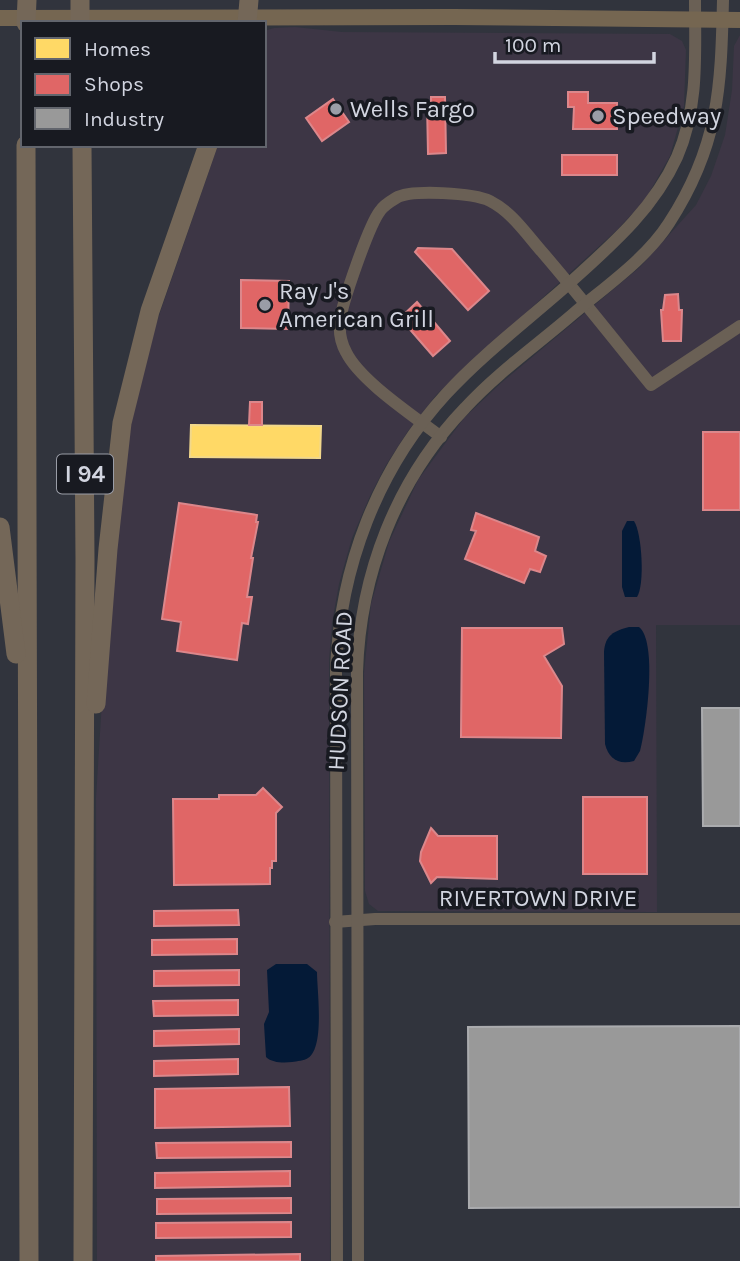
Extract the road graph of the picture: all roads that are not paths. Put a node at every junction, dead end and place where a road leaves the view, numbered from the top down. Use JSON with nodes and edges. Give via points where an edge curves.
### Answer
{"nodes":[{"id":1,"x":27,"y":0,"type":"edge"},
{"id":2,"x":80,"y":0,"type":"edge"},
{"id":3,"x":695,"y":0,"type":"edge"},
{"id":4,"x":723,"y":0,"type":"edge"},
{"id":5,"x":248,"y":13,"type":"edge"},
{"id":6,"x":0,"y":18,"type":"edge"},
{"id":7,"x":695,"y":19,"type":"junction"},
{"id":8,"x":723,"y":20,"type":"junction"},
{"id":9,"x":740,"y":20,"type":"edge"},
{"id":10,"x":26,"y":21,"type":"edge"},
{"id":11,"x":80,"y":21,"type":"edge"},
{"id":12,"x":26,"y":147,"type":"edge"},
{"id":13,"x":82,"y":147,"type":"edge"},
{"id":14,"x":207,"y":147,"type":"edge"},
{"id":15,"x":569,"y":283,"type":"junction"},
{"id":16,"x":585,"y":304,"type":"junction"},
{"id":17,"x":740,"y":326,"type":"edge"},
{"id":18,"x":422,"y":422,"type":"junction"},
{"id":19,"x":440,"y":436,"type":"junction"},
{"id":20,"x":0,"y":527,"type":"edge"},
{"id":21,"x":26,"y":742,"type":"junction"},
{"id":22,"x":83,"y":803,"type":"junction"},
{"id":23,"x":740,"y":919,"type":"edge"},
{"id":24,"x":357,"y":921,"type":"junction"},
{"id":25,"x":335,"y":922,"type":"junction"},
{"id":26,"x":29,"y":1261,"type":"edge"},
{"id":27,"x":83,"y":1261,"type":"edge"},
{"id":28,"x":337,"y":1261,"type":"edge"},
{"id":29,"x":358,"y":1261,"type":"edge"}],
"edges":[{"from":1,"to":10,"type":"highway"},
{"from":2,"to":11,"type":"highway"},
{"from":3,"to":7,"type":"street","name":"HUDSON ROAD"},
{"from":4,"to":8,"type":"street","name":"HUDSON ROAD"},
{"from":5,"to":6,"type":"main road"},
{"from":5,"to":7,"type":"main road"},
{"from":7,"to":8,"type":"main road"},
{"from":7,"to":15,"type":"street","name":"HUDSON ROAD","via":[[694,92],[678,154],[657,193],[630,228]]},
{"from":8,"to":9,"type":"main road"},
{"from":8,"to":16,"type":"street","name":"HUDSON ROAD","via":[[716,113],[686,195],[668,226],[646,250]]},
{"from":12,"to":21,"type":"highway","number":"I 94"},
{"from":13,"to":22,"type":"highway","number":"I 94"},
{"from":14,"to":22,"type":"highway","via":[[150,311],[122,423]]},
{"from":15,"to":16,"type":"street"},
{"from":15,"to":18,"type":"street","name":"HUDSON ROAD","via":[[473,368]]},
{"from":15,"to":18,"type":"street","via":[[510,216],[489,200],[460,194],[408,194],[380,210],[342,309],[341,341],[359,371]]},
{"from":16,"to":17,"type":"street","via":[[651,385]]},
{"from":16,"to":19,"type":"street","name":"HUDSON ROAD","via":[[486,387]]},
{"from":18,"to":19,"type":"street"},
{"from":18,"to":25,"type":"street","name":"HUDSON ROAD","via":[[386,480],[360,535],[340,621]]},
{"from":19,"to":24,"type":"street","name":"HUDSON ROAD","via":[[391,517],[365,599],[358,645]]},
{"from":20,"to":21,"type":"highway"},
{"from":21,"to":26,"type":"highway","number":"I 94"},
{"from":22,"to":27,"type":"highway","number":"I 94"},
{"from":23,"to":24,"type":"street","name":"RIVERTOWN DRIVE"},
{"from":24,"to":25,"type":"street","name":"RIVERTOWN DRIVE"},
{"from":24,"to":29,"type":"street","name":"HUDSON ROAD"},
{"from":25,"to":28,"type":"street","name":"HUDSON ROAD"}]}
